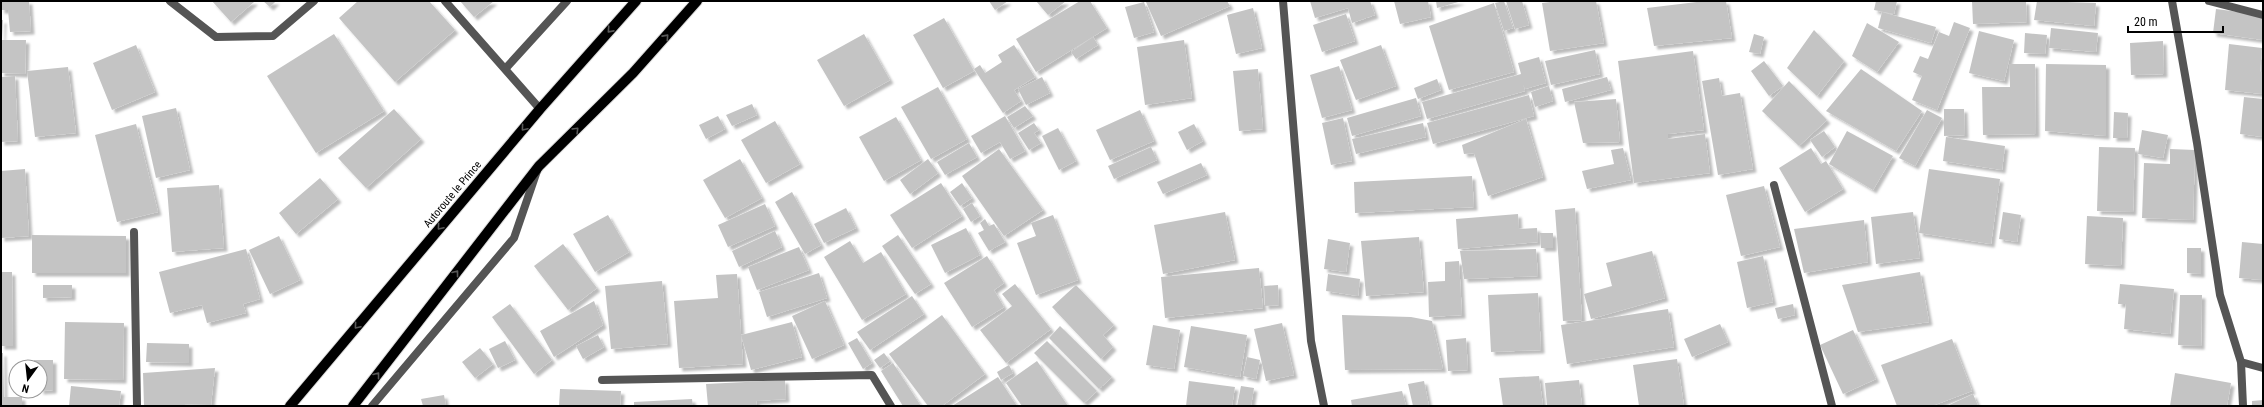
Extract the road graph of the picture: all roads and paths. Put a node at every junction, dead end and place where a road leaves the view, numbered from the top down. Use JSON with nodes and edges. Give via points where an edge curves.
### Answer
{"nodes":[{"id":1,"x":170,"y":1,"type":"edge"},
{"id":2,"x":314,"y":1,"type":"edge"},
{"id":3,"x":444,"y":1,"type":"edge"},
{"id":4,"x":567,"y":1,"type":"edge"},
{"id":5,"x":636,"y":1,"type":"edge"},
{"id":6,"x":697,"y":1,"type":"edge"},
{"id":7,"x":1283,"y":1,"type":"edge"},
{"id":8,"x":2172,"y":1,"type":"edge"},
{"id":9,"x":2209,"y":1,"type":"edge"},
{"id":10,"x":2263,"y":15,"type":"edge"},
{"id":11,"x":506,"y":68,"type":"junction"},
{"id":12,"x":540,"y":109,"type":"junction"},
{"id":13,"x":539,"y":166,"type":"junction"},
{"id":14,"x":1774,"y":186,"type":"dead end"},
{"id":15,"x":134,"y":232,"type":"dead end"},
{"id":16,"x":2240,"y":362,"type":"junction"},
{"id":17,"x":2263,"y":368,"type":"edge"},
{"id":18,"x":602,"y":380,"type":"dead end"},
{"id":19,"x":137,"y":406,"type":"edge"},
{"id":20,"x":290,"y":406,"type":"edge"},
{"id":21,"x":353,"y":406,"type":"edge"},
{"id":22,"x":372,"y":406,"type":"edge"},
{"id":23,"x":891,"y":406,"type":"edge"},
{"id":24,"x":1324,"y":406,"type":"edge"},
{"id":25,"x":1832,"y":406,"type":"edge"},
{"id":26,"x":2243,"y":406,"type":"edge"}],
"edges":[{"from":1,"to":2,"type":"street","via":[[216,37],[273,36]]},
{"from":3,"to":11,"type":"street"},
{"from":4,"to":11,"type":"street"},
{"from":5,"to":12,"type":"main road","name":"Autoroute le Prince","one_way":true},
{"from":13,"to":6,"type":"main road","one_way":true,"via":[[633,73]]},
{"from":7,"to":24,"type":"street","via":[[1311,341]]},
{"from":8,"to":16,"type":"street","via":[[2220,295]]},
{"from":9,"to":10,"type":"street"},
{"from":11,"to":12,"type":"street"},
{"from":12,"to":20,"type":"main road","name":"Autoroute le Prince","one_way":true},
{"from":21,"to":13,"type":"main road","one_way":true},
{"from":13,"to":22,"type":"street","via":[[514,238]]},
{"from":14,"to":25,"type":"street"},
{"from":15,"to":19,"type":"street"},
{"from":16,"to":17,"type":"street"},
{"from":16,"to":26,"type":"street"},
{"from":18,"to":23,"type":"street","via":[[872,375]]}]}
